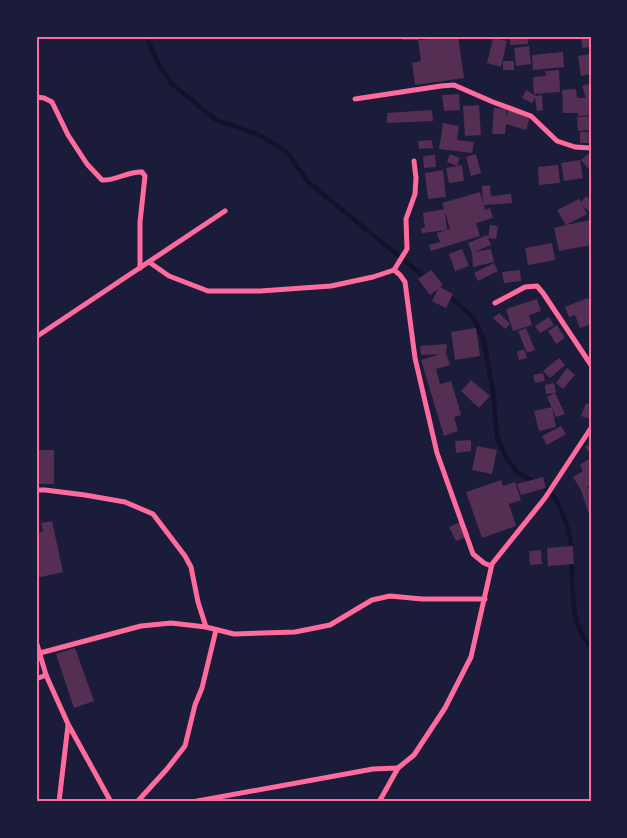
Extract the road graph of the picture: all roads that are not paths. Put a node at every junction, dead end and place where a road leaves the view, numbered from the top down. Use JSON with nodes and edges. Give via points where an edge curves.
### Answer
{"nodes":[{"id":1,"x":36,"y":97,"type":"edge"},
{"id":2,"x":355,"y":99,"type":"dead end"},
{"id":3,"x":591,"y":148,"type":"edge"},
{"id":4,"x":414,"y":161,"type":"dead end"},
{"id":5,"x":226,"y":211,"type":"dead end"},
{"id":6,"x":149,"y":262,"type":"junction"},
{"id":7,"x":140,"y":268,"type":"junction"},
{"id":8,"x":395,"y":268,"type":"junction"},
{"id":9,"x":495,"y":303,"type":"dead end"},
{"id":10,"x":36,"y":337,"type":"edge"},
{"id":11,"x":591,"y":365,"type":"edge"},
{"id":12,"x":591,"y":428,"type":"edge"},
{"id":13,"x":36,"y":490,"type":"edge"},
{"id":14,"x":491,"y":566,"type":"junction"},
{"id":15,"x":484,"y":599,"type":"junction"},
{"id":16,"x":206,"y":627,"type":"junction"},
{"id":17,"x":216,"y":630,"type":"junction"},
{"id":18,"x":36,"y":640,"type":"edge"},
{"id":19,"x":40,"y":653,"type":"junction"},
{"id":20,"x":46,"y":675,"type":"junction"},
{"id":21,"x":36,"y":679,"type":"edge"},
{"id":22,"x":68,"y":724,"type":"junction"},
{"id":23,"x":398,"y":768,"type":"junction"},
{"id":24,"x":59,"y":802,"type":"edge"},
{"id":25,"x":111,"y":802,"type":"edge"},
{"id":26,"x":137,"y":802,"type":"edge"},
{"id":27,"x":192,"y":802,"type":"edge"},
{"id":28,"x":379,"y":802,"type":"edge"}],
"edges":[{"from":1,"to":7,"type":"street","via":[[52,102],[68,135],[102,180],[136,172],[145,176]]},
{"from":2,"to":3,"type":"street","via":[[454,85],[531,116],[557,142]]},
{"from":4,"to":8,"type":"street","via":[[415,194],[406,219],[407,248]]},
{"from":5,"to":6,"type":"street"},
{"from":6,"to":7,"type":"street"},
{"from":6,"to":8,"type":"street","via":[[169,276],[208,291],[331,286],[374,277]]},
{"from":7,"to":10,"type":"street"},
{"from":8,"to":14,"type":"street","via":[[405,282],[415,358],[437,453],[474,554]]},
{"from":9,"to":11,"type":"street","via":[[525,287],[537,286]]},
{"from":12,"to":14,"type":"street","via":[[545,498]]},
{"from":13,"to":16,"type":"street","via":[[125,502],[153,514],[192,567]]},
{"from":14,"to":15,"type":"street"},
{"from":15,"to":17,"type":"street","via":[[390,596],[372,600],[330,625],[295,632],[234,634]]},
{"from":15,"to":23,"type":"street","via":[[471,657],[445,708],[414,755]]},
{"from":16,"to":17,"type":"street"},
{"from":16,"to":19,"type":"street","via":[[171,623],[141,626]]},
{"from":17,"to":26,"type":"street","via":[[185,746]]},
{"from":18,"to":19,"type":"street"},
{"from":19,"to":20,"type":"street"},
{"from":20,"to":21,"type":"street"},
{"from":20,"to":22,"type":"street"},
{"from":22,"to":24,"type":"street"},
{"from":22,"to":25,"type":"street"},
{"from":23,"to":27,"type":"street","via":[[373,769]]},
{"from":23,"to":28,"type":"street"}]}
